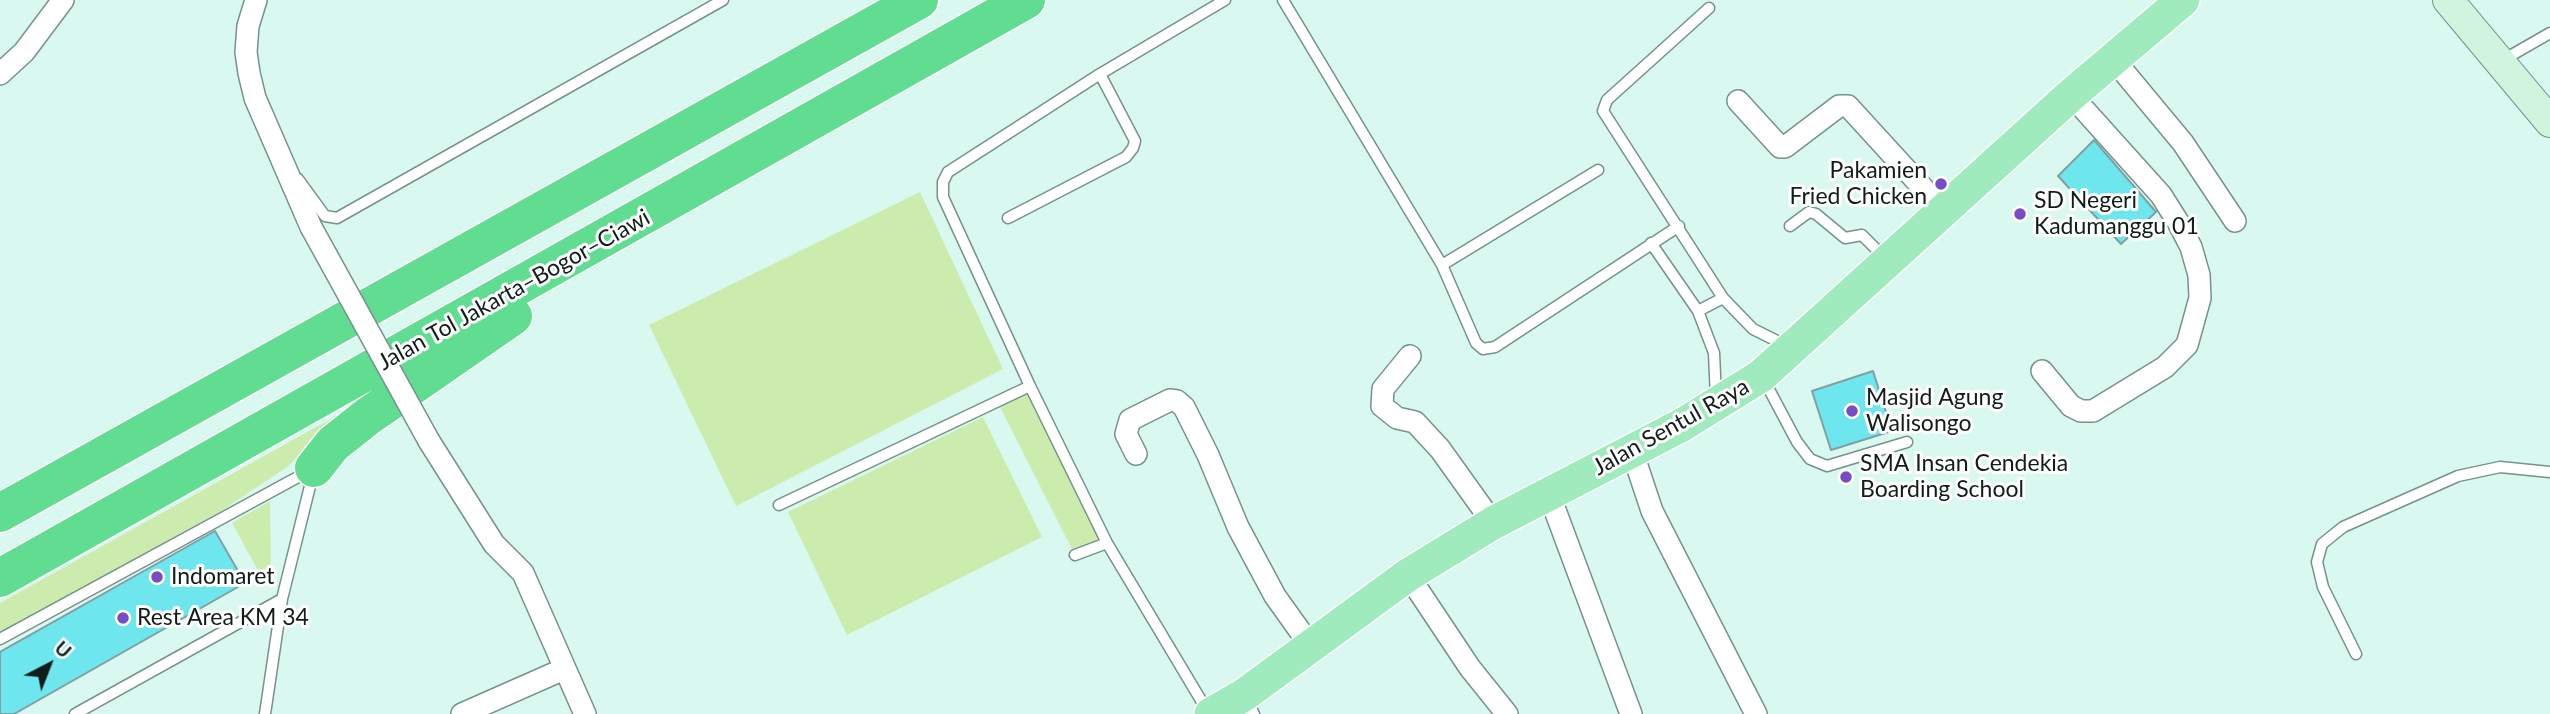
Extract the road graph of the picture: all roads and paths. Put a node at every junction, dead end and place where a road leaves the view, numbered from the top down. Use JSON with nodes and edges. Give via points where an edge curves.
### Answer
{"nodes":[{"id":1,"x":63,"y":0,"type":"edge"},
{"id":2,"x":256,"y":0,"type":"edge"},
{"id":3,"x":723,"y":0,"type":"edge"},
{"id":4,"x":919,"y":0,"type":"edge"},
{"id":5,"x":1026,"y":0,"type":"edge"},
{"id":6,"x":1225,"y":0,"type":"edge"},
{"id":7,"x":1283,"y":0,"type":"edge"},
{"id":8,"x":2183,"y":0,"type":"edge"},
{"id":9,"x":2448,"y":0,"type":"edge"},
{"id":10,"x":1709,"y":8,"type":"dead end"},
{"id":11,"x":2550,"y":33,"type":"edge"},
{"id":12,"x":2114,"y":60,"type":"junction"},
{"id":13,"x":2500,"y":61,"type":"junction"},
{"id":14,"x":0,"y":74,"type":"edge"},
{"id":15,"x":1100,"y":74,"type":"junction"},
{"id":16,"x":2071,"y":95,"type":"junction"},
{"id":17,"x":1738,"y":101,"type":"dead end"},
{"id":18,"x":2550,"y":122,"type":"edge"},
{"id":19,"x":281,"y":156,"type":"junction"},
{"id":20,"x":1598,"y":170,"type":"dead end"},
{"id":21,"x":708,"y":181,"type":"junction"},
{"id":22,"x":1944,"y":211,"type":"junction"},
{"id":23,"x":1008,"y":218,"type":"dead end"},
{"id":24,"x":2235,"y":220,"type":"dead end"},
{"id":25,"x":1679,"y":226,"type":"junction"},
{"id":26,"x":1790,"y":226,"type":"dead end"},
{"id":27,"x":1651,"y":243,"type":"junction"},
{"id":28,"x":1889,"y":263,"type":"junction"},
{"id":29,"x":1442,"y":265,"type":"junction"},
{"id":30,"x":1723,"y":298,"type":"junction"},
{"id":31,"x":1698,"y":311,"type":"junction"},
{"id":32,"x":1793,"y":348,"type":"junction"},
{"id":33,"x":1410,"y":356,"type":"dead end"},
{"id":34,"x":2042,"y":371,"type":"dead end"},
{"id":35,"x":1761,"y":376,"type":"junction"},
{"id":36,"x":1030,"y":386,"type":"junction"},
{"id":37,"x":1716,"y":406,"type":"junction"},
{"id":38,"x":1907,"y":442,"type":"dead end"},
{"id":39,"x":1632,"y":451,"type":"junction"},
{"id":40,"x":1136,"y":454,"type":"dead end"},
{"id":41,"x":314,"y":468,"type":"junction"},
{"id":42,"x":2550,"y":472,"type":"edge"},
{"id":43,"x":1549,"y":494,"type":"junction"},
{"id":44,"x":779,"y":505,"type":"dead end"},
{"id":45,"x":0,"y":513,"type":"edge"},
{"id":46,"x":1493,"y":523,"type":"junction"},
{"id":47,"x":1107,"y":542,"type":"junction"},
{"id":48,"x":1075,"y":555,"type":"dead end"},
{"id":49,"x":1408,"y":575,"type":"junction"},
{"id":50,"x":0,"y":578,"type":"edge"},
{"id":51,"x":282,"y":599,"type":"junction"},
{"id":52,"x":0,"y":639,"type":"edge"},
{"id":53,"x":1310,"y":645,"type":"junction"},
{"id":54,"x":2356,"y":654,"type":"dead end"},
{"id":55,"x":564,"y":669,"type":"junction"},
{"id":56,"x":1249,"y":704,"type":"edge"},
{"id":57,"x":75,"y":714,"type":"edge"},
{"id":58,"x":265,"y":714,"type":"edge"},
{"id":59,"x":462,"y":714,"type":"edge"},
{"id":60,"x":585,"y":714,"type":"edge"},
{"id":61,"x":1210,"y":714,"type":"edge"},
{"id":62,"x":1507,"y":714,"type":"edge"},
{"id":63,"x":1631,"y":714,"type":"edge"},
{"id":64,"x":1756,"y":714,"type":"edge"}],
"edges":[{"from":1,"to":14,"type":"street","via":[[24,52]]},
{"from":2,"to":19,"type":"street","via":[[247,26],[249,73]]},
{"from":3,"to":19,"type":"lane","via":[[337,218],[325,216]]},
{"from":4,"to":45,"type":"highway"},
{"from":5,"to":21,"type":"highway","name":"Jalan Tol Jakarta–Bogor–Ciawi"},
{"from":6,"to":15,"type":"lane"},
{"from":7,"to":29,"type":"lane"},
{"from":8,"to":12,"type":"main road","name":"Jalan Sentul Raya"},
{"from":9,"to":13,"type":"street"},
{"from":10,"to":25,"type":"lane","via":[[1607,100],[1603,111]]},
{"from":11,"to":13,"type":"lane"},
{"from":12,"to":16,"type":"main road","name":"Jalan Sentul Raya"},
{"from":12,"to":24,"type":"street","via":[[2183,143]]},
{"from":13,"to":18,"type":"street"},
{"from":15,"to":23,"type":"lane","via":[[1135,141],[1133,148],[1126,157]]},
{"from":15,"to":36,"type":"lane","via":[[948,172],[943,182],[943,197]]},
{"from":16,"to":22,"type":"main road","name":"Jalan Sentul Raya"},
{"from":16,"to":34,"type":"street","via":[[2161,195],[2191,247],[2200,298],[2188,345],[2165,367],[2093,411],[2071,406]]},
{"from":17,"to":22,"type":"street","via":[[1780,147],[1839,106],[1848,106]]},
{"from":19,"to":55,"type":"street","bridge":true,"via":[[311,227],[429,441],[494,544],[523,573]]},
{"from":20,"to":29,"type":"lane"},
{"from":21,"to":41,"type":"highway","via":[[367,417],[333,444]]},
{"from":21,"to":50,"type":"highway","name":"Jalan Tol Jakarta–Bogor–Ciawi"},
{"from":22,"to":28,"type":"main road","name":"Jalan Sentul Raya"},
{"from":25,"to":27,"type":"lane"},
{"from":25,"to":30,"type":"lane"},
{"from":26,"to":28,"type":"lane","via":[[1809,212],[1816,214],[1845,238],[1861,235]]},
{"from":27,"to":29,"type":"lane","via":[[1494,347],[1483,349],[1476,343]]},
{"from":27,"to":31,"type":"lane"},
{"from":28,"to":32,"type":"main road","name":"Jalan Sentul Raya"},
{"from":30,"to":31,"type":"lane"},
{"from":30,"to":32,"type":"lane","via":[[1753,329]]},
{"from":31,"to":37,"type":"lane","via":[[1714,353]]},
{"from":32,"to":35,"type":"main road","name":"Jalan Sentul Raya"},
{"from":33,"to":46,"type":"street","via":[[1383,389],[1382,406],[1397,418],[1415,422]]},
{"from":35,"to":37,"type":"main road","name":"Jalan Sentul Raya"},
{"from":35,"to":38,"type":"lane","via":[[1810,459],[1827,466]]},
{"from":36,"to":44,"type":"lane"},
{"from":36,"to":47,"type":"lane"},
{"from":37,"to":39,"type":"main road","name":"Jalan Sentul Raya"},
{"from":39,"to":43,"type":"main road","name":"Jalan Sentul Raya"},
{"from":39,"to":64,"type":"street","via":[[1652,511]]},
{"from":40,"to":53,"type":"street","via":[[1126,434],[1130,420],[1170,400],[1184,407],[1238,527],[1275,596]]},
{"from":41,"to":51,"type":"lane"},
{"from":41,"to":52,"type":"lane"},
{"from":42,"to":54,"type":"lane","via":[[2500,467],[2458,476],[2343,527],[2322,544],[2318,562],[2323,587]]},
{"from":43,"to":46,"type":"main road","name":"Jalan Sentul Raya"},
{"from":43,"to":63,"type":"street"},
{"from":46,"to":49,"type":"main road","name":"Jalan Sentul Raya"},
{"from":47,"to":48,"type":"lane"},
{"from":47,"to":61,"type":"lane"},
{"from":49,"to":53,"type":"main road","name":"Jalan Sentul Raya"},
{"from":49,"to":62,"type":"street"},
{"from":51,"to":57,"type":"lane"},
{"from":51,"to":58,"type":"lane"},
{"from":53,"to":56,"type":"main road","name":"Jalan Sentul Raya"},
{"from":55,"to":59,"type":"street"},
{"from":55,"to":60,"type":"street"},
{"from":56,"to":61,"type":"main road","name":"Jalan Sentul Raya"}]}
